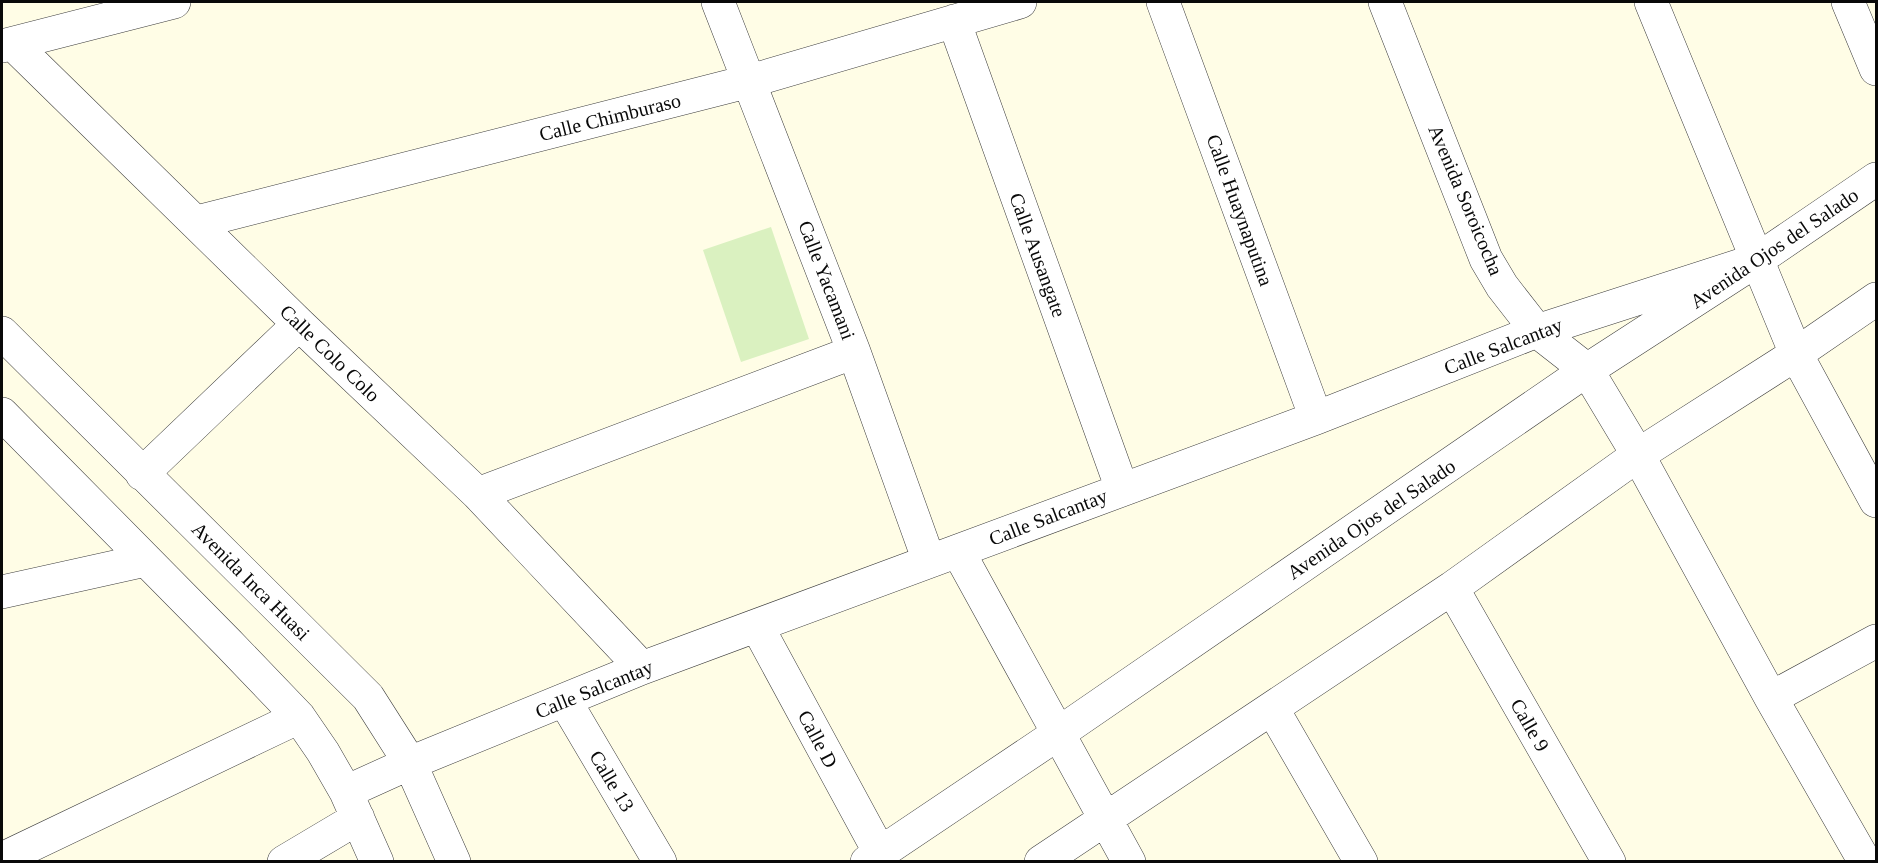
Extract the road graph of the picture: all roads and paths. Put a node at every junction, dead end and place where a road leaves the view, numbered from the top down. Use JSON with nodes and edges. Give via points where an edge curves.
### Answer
{"nodes":[{"id":1,"x":174,"y":2,"type":"edge"},
{"id":2,"x":718,"y":2,"type":"edge"},
{"id":3,"x":1020,"y":2,"type":"edge"},
{"id":4,"x":1163,"y":2,"type":"edge"},
{"id":5,"x":1385,"y":2,"type":"edge"},
{"id":6,"x":1651,"y":2,"type":"edge"},
{"id":7,"x":1848,"y":2,"type":"edge"},
{"id":8,"x":110,"y":9,"type":"edge"},
{"id":9,"x":954,"y":21,"type":"junction"},
{"id":10,"x":7,"y":45,"type":"edge"},
{"id":11,"x":1876,"y":69,"type":"edge"},
{"id":12,"x":750,"y":81,"type":"junction"},
{"id":13,"x":1876,"y":179,"type":"edge"},
{"id":14,"x":197,"y":222,"type":"junction"},
{"id":15,"x":1757,"y":260,"type":"junction"},
{"id":16,"x":1876,"y":299,"type":"edge"},
{"id":17,"x":299,"y":324,"type":"junction"},
{"id":18,"x":1536,"y":331,"type":"junction"},
{"id":19,"x":2,"y":333,"type":"edge"},
{"id":20,"x":854,"y":352,"type":"junction"},
{"id":21,"x":1796,"y":354,"type":"junction"},
{"id":22,"x":1587,"y":370,"type":"junction"},
{"id":23,"x":2,"y":414,"type":"edge"},
{"id":24,"x":1316,"y":418,"type":"junction"},
{"id":25,"x":1638,"y":455,"type":"junction"},
{"id":26,"x":142,"y":474,"type":"junction"},
{"id":27,"x":1122,"y":489,"type":"junction"},
{"id":28,"x":478,"y":494,"type":"junction"},
{"id":29,"x":1876,"y":501,"type":"edge"},
{"id":30,"x":943,"y":556,"type":"junction"},
{"id":31,"x":146,"y":560,"type":"junction"},
{"id":32,"x":1452,"y":588,"type":"junction"},
{"id":33,"x":2,"y":592,"type":"edge"},
{"id":34,"x":757,"y":626,"type":"junction"},
{"id":35,"x":1876,"y":641,"type":"edge"},
{"id":36,"x":642,"y":668,"type":"junction"},
{"id":37,"x":1771,"y":698,"type":"junction"},
{"id":38,"x":565,"y":701,"type":"junction"},
{"id":39,"x":1272,"y":708,"type":"junction"},
{"id":40,"x":299,"y":717,"type":"junction"},
{"id":41,"x":1059,"y":733,"type":"junction"},
{"id":42,"x":411,"y":763,"type":"junction"},
{"id":43,"x":352,"y":805,"type":"junction"},
{"id":44,"x":1106,"y":819,"type":"junction"},
{"id":45,"x":1868,"y":855,"type":"edge"},
{"id":46,"x":873,"y":857,"type":"edge"},
{"id":47,"x":2,"y":859,"type":"edge"},
{"id":48,"x":284,"y":861,"type":"edge"},
{"id":49,"x":377,"y":861,"type":"edge"},
{"id":50,"x":454,"y":861,"type":"edge"},
{"id":51,"x":660,"y":861,"type":"edge"},
{"id":52,"x":1041,"y":861,"type":"edge"},
{"id":53,"x":1129,"y":861,"type":"edge"},
{"id":54,"x":1361,"y":861,"type":"edge"},
{"id":55,"x":1609,"y":861,"type":"edge"}],
"edges":[{"from":1,"to":8,"type":"street"},
{"from":2,"to":12,"type":"street","name":"Calle Yacamani"},
{"from":3,"to":9,"type":"street","name":"Calle Chimburaso"},
{"from":4,"to":24,"type":"street","name":"Calle Huaynaputina"},
{"from":5,"to":18,"type":"street","name":"Avenida Soroicocha","via":[[1486,259]]},
{"from":6,"to":15,"type":"street"},
{"from":7,"to":11,"type":"street"},
{"from":8,"to":10,"type":"street"},
{"from":9,"to":12,"type":"street","name":"Calle Chimburaso"},
{"from":9,"to":27,"type":"street","name":"Calle Ausangate"},
{"from":10,"to":14,"type":"street","name":"Calle Colo Colo"},
{"from":12,"to":14,"type":"street","name":"Calle Chimburaso"},
{"from":12,"to":20,"type":"street","name":"Calle Yacamani"},
{"from":13,"to":15,"type":"street","name":"Avenida Ojos del Salado"},
{"from":14,"to":17,"type":"street","name":"Calle Colo Colo"},
{"from":15,"to":18,"type":"street","name":"Calle Salcantay"},
{"from":15,"to":21,"type":"street"},
{"from":15,"to":22,"type":"street","name":"Avenida Ojos del Salado"},
{"from":16,"to":21,"type":"street"},
{"from":17,"to":26,"type":"street"},
{"from":17,"to":28,"type":"street","name":"Calle Colo Colo"},
{"from":18,"to":22,"type":"street","name":"Avenida Soroicocha"},
{"from":18,"to":24,"type":"street","name":"Calle Salcantay"},
{"from":19,"to":26,"type":"street","name":"Avenida Inca Huasi"},
{"from":20,"to":28,"type":"street"},
{"from":20,"to":30,"type":"street","name":"Calle Yacamani"},
{"from":21,"to":25,"type":"street"},
{"from":21,"to":29,"type":"street"},
{"from":22,"to":25,"type":"street"},
{"from":22,"to":41,"type":"street","name":"Avenida Ojos del Salado"},
{"from":23,"to":31,"type":"street"},
{"from":24,"to":27,"type":"street","name":"Calle Salcantay"},
{"from":25,"to":32,"type":"street"},
{"from":25,"to":37,"type":"street"},
{"from":26,"to":42,"type":"street","name":"Avenida Inca Huasi","via":[[368,697]]},
{"from":27,"to":30,"type":"street","name":"Calle Salcantay"},
{"from":28,"to":36,"type":"street","name":"Calle Colo Colo"},
{"from":30,"to":34,"type":"street","name":"Calle Salcantay"},
{"from":30,"to":41,"type":"street","name":"Calle Yacamani"},
{"from":31,"to":33,"type":"street"},
{"from":31,"to":40,"type":"street"},
{"from":32,"to":39,"type":"street"},
{"from":32,"to":55,"type":"street","name":"Calle 9"},
{"from":34,"to":36,"type":"street","name":"Calle Salcantay"},
{"from":34,"to":46,"type":"street","name":"Calle D"},
{"from":35,"to":37,"type":"street"},
{"from":36,"to":38,"type":"street","name":"Calle Salcantay"},
{"from":37,"to":45,"type":"street"},
{"from":38,"to":42,"type":"street","name":"Calle Salcantay"},
{"from":38,"to":51,"type":"street","name":"Calle 13"},
{"from":39,"to":44,"type":"street"},
{"from":39,"to":54,"type":"street"},
{"from":40,"to":43,"type":"street"},
{"from":40,"to":47,"type":"street"},
{"from":41,"to":44,"type":"street","name":"Calle Yacamani"},
{"from":41,"to":46,"type":"street","name":"Avenida Ojos del Salado"},
{"from":42,"to":43,"type":"street","name":"Calle Salcantay"},
{"from":42,"to":50,"type":"street","name":"Avenida Inca Huasi"},
{"from":43,"to":48,"type":"street","name":"Calle Salcantay"},
{"from":43,"to":49,"type":"street"},
{"from":44,"to":52,"type":"street"},
{"from":44,"to":53,"type":"street","name":"Calle Yacamani"}]}
